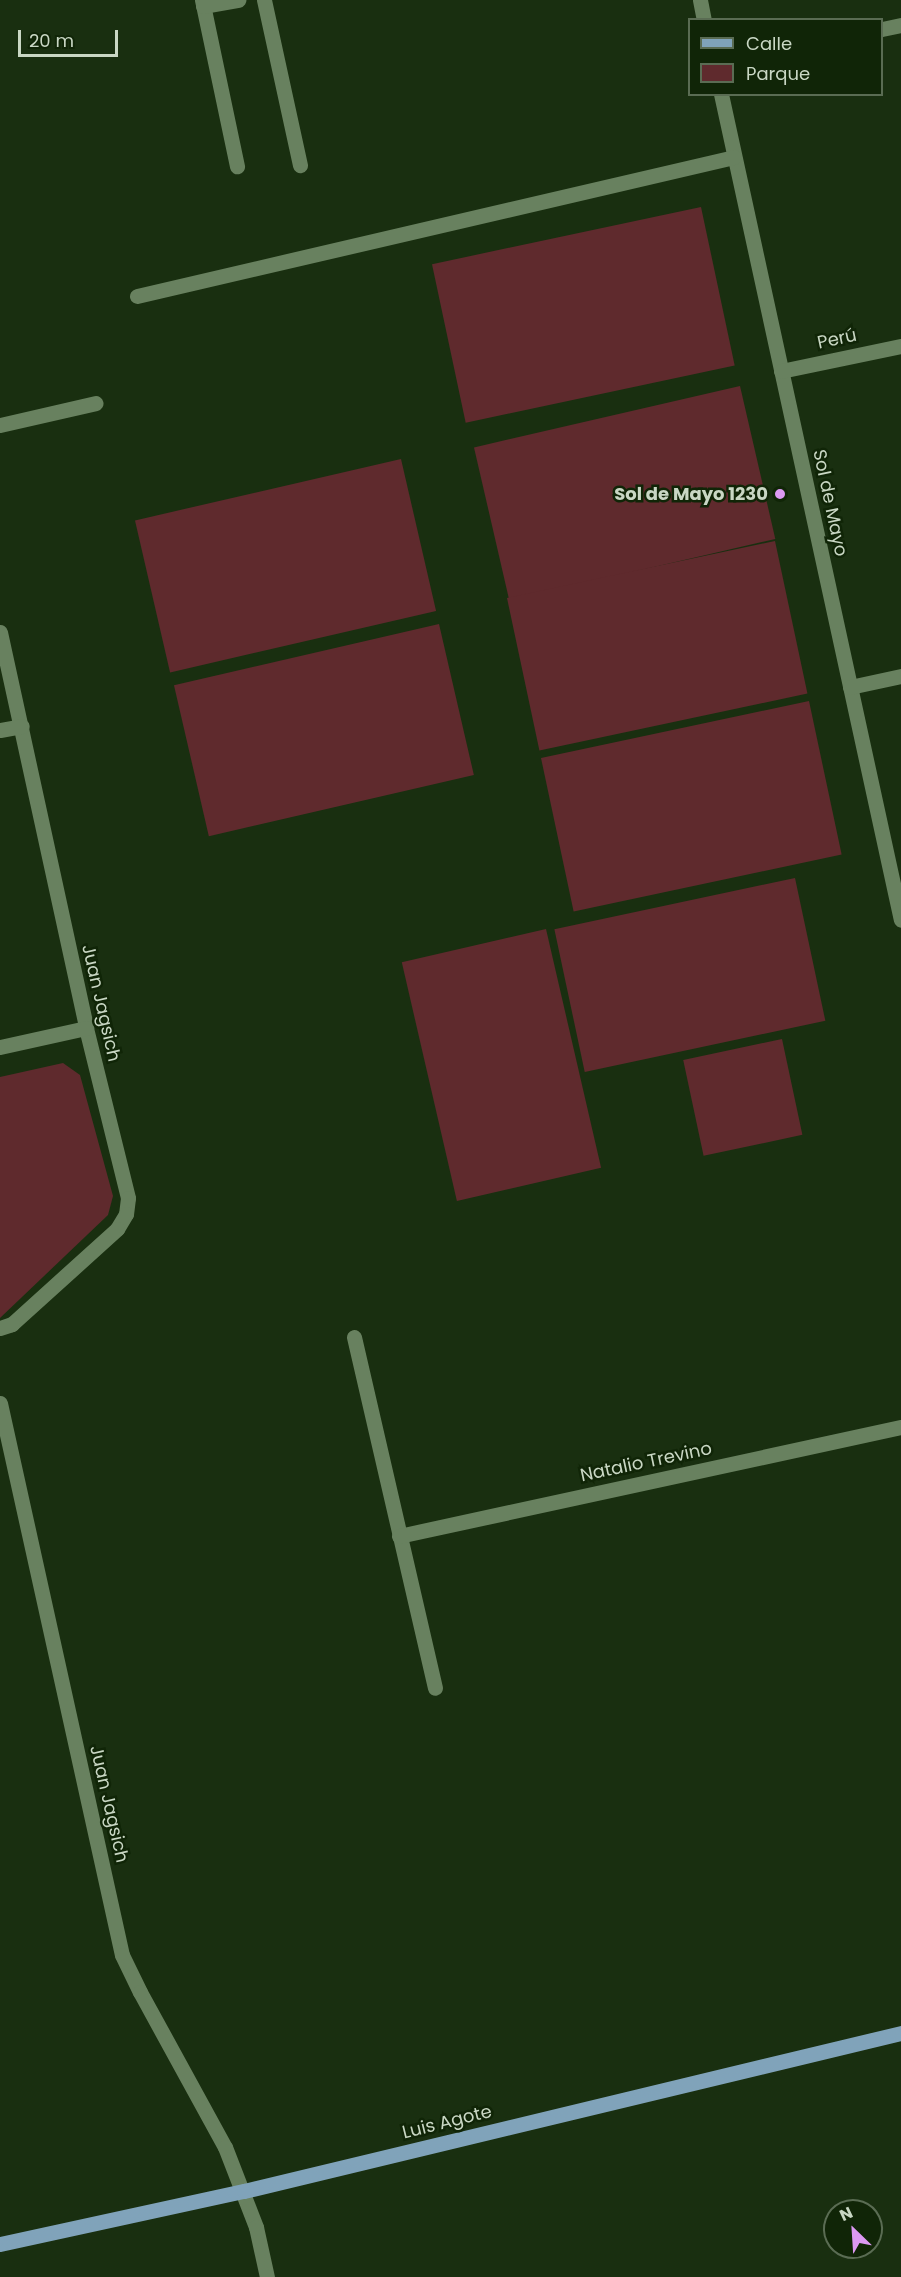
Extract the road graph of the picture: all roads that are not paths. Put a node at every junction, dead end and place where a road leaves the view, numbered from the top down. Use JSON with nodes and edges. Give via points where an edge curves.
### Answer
{"nodes":[{"id":1,"x":238,"y":0,"type":"edge"},
{"id":2,"x":264,"y":0,"type":"edge"},
{"id":3,"x":700,"y":0,"type":"edge"},
{"id":4,"x":202,"y":3,"type":"edge"},
{"id":5,"x":704,"y":18,"type":"edge"},
{"id":6,"x":901,"y":25,"type":"edge"},
{"id":7,"x":883,"y":29,"type":"edge"},
{"id":8,"x":721,"y":96,"type":"edge"},
{"id":9,"x":734,"y":157,"type":"junction"},
{"id":10,"x":300,"y":165,"type":"dead end"},
{"id":11,"x":237,"y":166,"type":"dead end"},
{"id":12,"x":137,"y":296,"type":"dead end"},
{"id":13,"x":901,"y":346,"type":"edge"},
{"id":14,"x":781,"y":371,"type":"junction"},
{"id":15,"x":96,"y":403,"type":"dead end"},
{"id":16,"x":0,"y":425,"type":"edge"},
{"id":17,"x":0,"y":632,"type":"edge"},
{"id":18,"x":901,"y":676,"type":"edge"},
{"id":19,"x":850,"y":687,"type":"junction"},
{"id":20,"x":22,"y":726,"type":"junction"},
{"id":21,"x":0,"y":730,"type":"edge"},
{"id":22,"x":901,"y":920,"type":"edge"},
{"id":23,"x":86,"y":1028,"type":"junction"},
{"id":24,"x":0,"y":1047,"type":"edge"},
{"id":25,"x":0,"y":1328,"type":"edge"},
{"id":26,"x":354,"y":1337,"type":"dead end"},
{"id":27,"x":0,"y":1403,"type":"edge"},
{"id":28,"x":901,"y":1427,"type":"edge"},
{"id":29,"x":399,"y":1536,"type":"junction"},
{"id":30,"x":435,"y":1688,"type":"dead end"},
{"id":31,"x":901,"y":2033,"type":"edge"},
{"id":32,"x":244,"y":2191,"type":"junction"},
{"id":33,"x":0,"y":2244,"type":"edge"},
{"id":34,"x":267,"y":2277,"type":"edge"}],
"edges":[{"from":1,"to":4,"type":"street"},
{"from":2,"to":10,"type":"street"},
{"from":3,"to":5,"type":"street"},
{"from":4,"to":11,"type":"street"},
{"from":6,"to":7,"type":"street"},
{"from":8,"to":9,"type":"street","name":"Sol de Mayo"},
{"from":9,"to":12,"type":"street"},
{"from":9,"to":14,"type":"street","name":"Sol de Mayo"},
{"from":13,"to":14,"type":"street","name":"Perú"},
{"from":14,"to":19,"type":"street","name":"Sol de Mayo"},
{"from":15,"to":16,"type":"street"},
{"from":17,"to":20,"type":"street","name":"Juan Jagsich"},
{"from":18,"to":19,"type":"street"},
{"from":19,"to":22,"type":"street","name":"Sol de Mayo"},
{"from":20,"to":21,"type":"street"},
{"from":20,"to":23,"type":"street","name":"Juan Jagsich"},
{"from":23,"to":24,"type":"street"},
{"from":23,"to":25,"type":"street","name":"Juan Jagsich","via":[[128,1198],[126,1214],[117,1229],[12,1324]]},
{"from":26,"to":29,"type":"street"},
{"from":27,"to":32,"type":"street","name":"Juan Jagsich","via":[[122,1955],[225,2147]]},
{"from":28,"to":29,"type":"street","name":"Natalio Trevino"},
{"from":29,"to":30,"type":"street"},
{"from":31,"to":32,"type":"main road","name":"Luis Agote"},
{"from":32,"to":33,"type":"main road","name":"Luis Agote"},
{"from":32,"to":34,"type":"street","name":"Juan Jagsich"}]}
